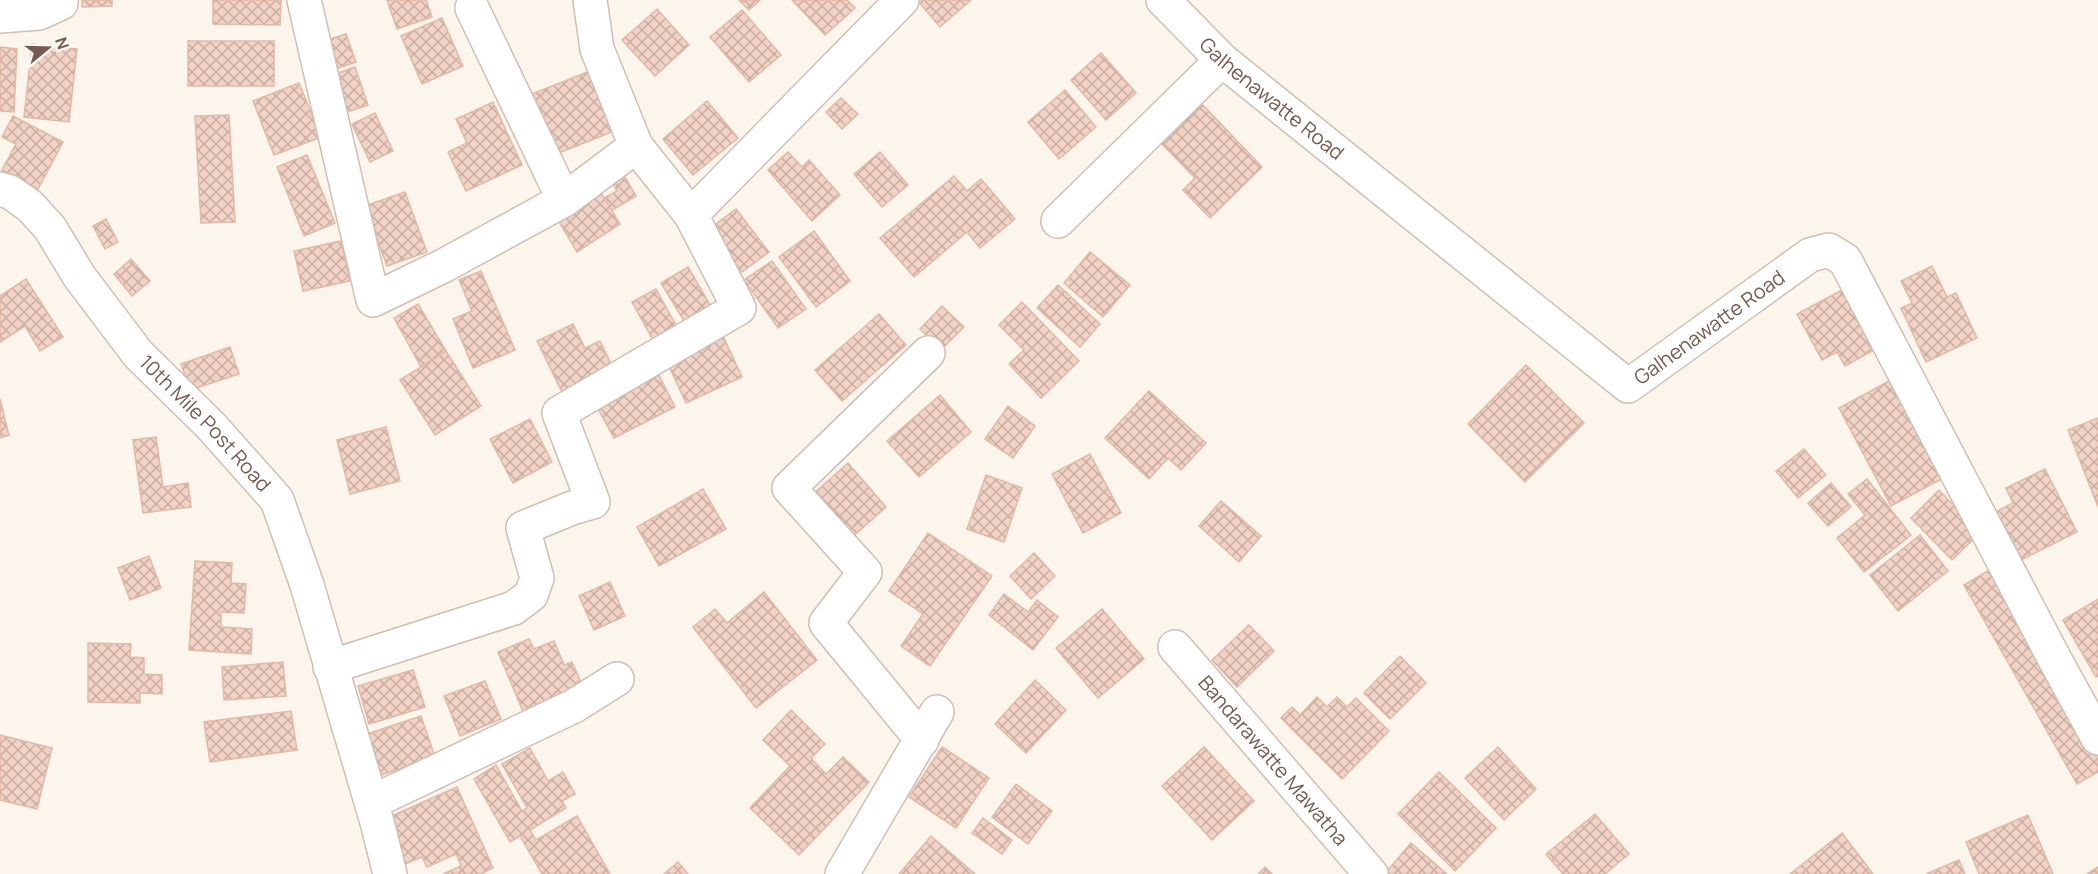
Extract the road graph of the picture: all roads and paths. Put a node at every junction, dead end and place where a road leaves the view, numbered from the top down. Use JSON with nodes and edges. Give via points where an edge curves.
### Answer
{"nodes":[{"id":1,"x":61,"y":0,"type":"edge"},
{"id":2,"x":304,"y":0,"type":"edge"},
{"id":3,"x":590,"y":0,"type":"edge"},
{"id":4,"x":902,"y":0,"type":"edge"},
{"id":5,"x":1163,"y":0,"type":"edge"},
{"id":6,"x":472,"y":8,"type":"dead end"},
{"id":7,"x":0,"y":16,"type":"edge"},
{"id":8,"x":1222,"y":60,"type":"junction"},
{"id":9,"x":636,"y":146,"type":"junction"},
{"id":10,"x":0,"y":189,"type":"edge"},
{"id":11,"x":564,"y":200,"type":"junction"},
{"id":12,"x":691,"y":215,"type":"junction"},
{"id":13,"x":1058,"y":221,"type":"dead end"},
{"id":14,"x":928,"y":353,"type":"dead end"},
{"id":15,"x":1175,"y":647,"type":"dead end"},
{"id":16,"x":330,"y":667,"type":"junction"},
{"id":17,"x":617,"y":679,"type":"dead end"},
{"id":18,"x":938,"y":712,"type":"dead end"},
{"id":19,"x":2098,"y":738,"type":"edge"},
{"id":20,"x":922,"y":740,"type":"junction"},
{"id":21,"x":372,"y":802,"type":"junction"},
{"id":22,"x":390,"y":874,"type":"edge"},
{"id":23,"x":842,"y":874,"type":"edge"},
{"id":24,"x":1371,"y":874,"type":"edge"}],
"edges":[{"from":1,"to":7,"type":"street","via":[[39,13]]},
{"from":2,"to":11,"type":"street","via":[[373,300]]},
{"from":3,"to":9,"type":"street","via":[[597,49]]},
{"from":4,"to":12,"type":"street"},
{"from":5,"to":8,"type":"street","name":"Galhenawatte Road"},
{"from":6,"to":11,"type":"street"},
{"from":8,"to":13,"type":"street"},
{"from":8,"to":19,"type":"street","name":"Galhenawatte Road","via":[[1628,386],[1810,255],[1829,250],[1845,260]]},
{"from":9,"to":11,"type":"street"},
{"from":9,"to":12,"type":"street"},
{"from":10,"to":16,"type":"street","name":"10th Mile Post Road","via":[[30,206],[50,228],[79,276],[138,354],[212,427],[277,500]]},
{"from":12,"to":16,"type":"street","via":[[739,308],[559,413],[593,502],[523,528],[537,578],[531,595],[514,608],[493,616]]},
{"from":14,"to":20,"type":"street","via":[[789,488],[865,572],[825,623]]},
{"from":15,"to":24,"type":"street","name":"Bandarawatte Mawatha"},
{"from":16,"to":21,"type":"street","name":"10th Mile Post Road"},
{"from":17,"to":21,"type":"street","via":[[574,706]]},
{"from":18,"to":20,"type":"street"},
{"from":20,"to":23,"type":"street"},
{"from":21,"to":22,"type":"street","name":"10th Mile Post Road"}]}
